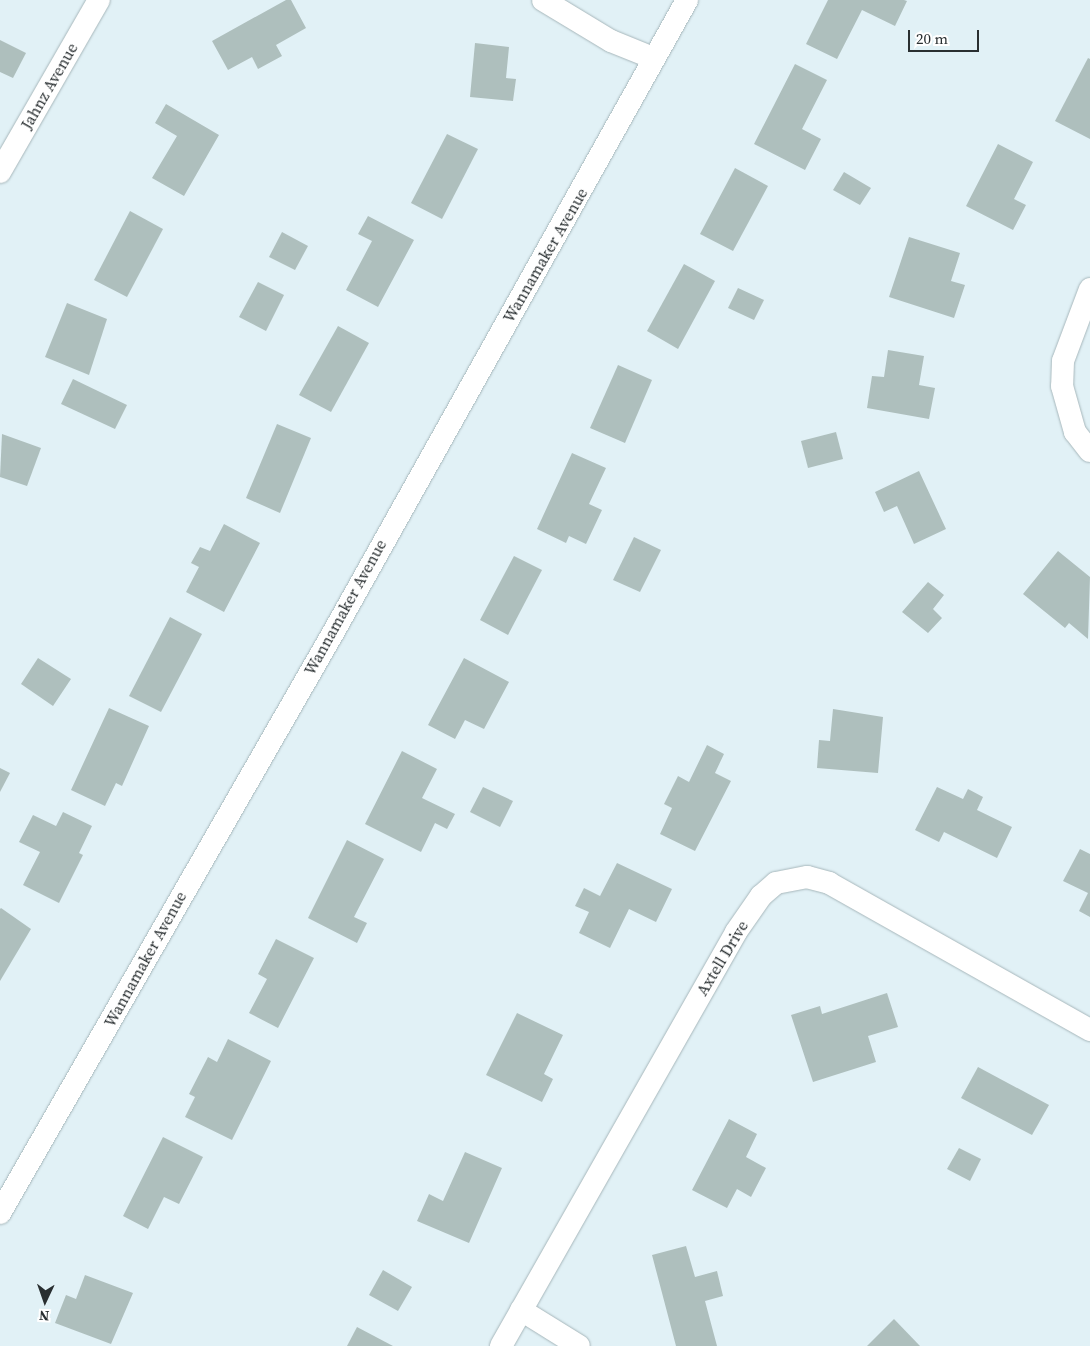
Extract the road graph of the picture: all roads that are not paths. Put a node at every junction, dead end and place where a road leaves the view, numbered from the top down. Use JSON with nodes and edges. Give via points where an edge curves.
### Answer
{"nodes":[{"id":1,"x":98,"y":0,"type":"edge"},
{"id":2,"x":543,"y":0,"type":"edge"},
{"id":3,"x":687,"y":0,"type":"edge"},
{"id":4,"x":653,"y":58,"type":"junction"},
{"id":5,"x":0,"y":172,"type":"edge"},
{"id":6,"x":1090,"y":289,"type":"edge"},
{"id":7,"x":1090,"y":450,"type":"edge"},
{"id":8,"x":1090,"y":1030,"type":"edge"},
{"id":9,"x":0,"y":1213,"type":"edge"},
{"id":10,"x":522,"y":1310,"type":"junction"},
{"id":11,"x":501,"y":1346,"type":"edge"},
{"id":12,"x":579,"y":1346,"type":"edge"}],
"edges":[{"from":1,"to":5,"type":"street","name":"Jahnz Avenue"},
{"from":2,"to":4,"type":"street","via":[[611,41]]},
{"from":3,"to":4,"type":"street","name":"Wannamaker Avenue"},
{"from":4,"to":9,"type":"street","name":"Wannamaker Avenue","via":[[333,633]]},
{"from":6,"to":7,"type":"street","via":[[1064,361],[1062,386],[1075,432]]},
{"from":8,"to":10,"type":"street","name":"Axtell Drive","via":[[829,883],[807,878],[776,883],[760,896],[736,932]]},
{"from":10,"to":11,"type":"street","name":"Axtell Drive"},
{"from":10,"to":12,"type":"street"}]}
